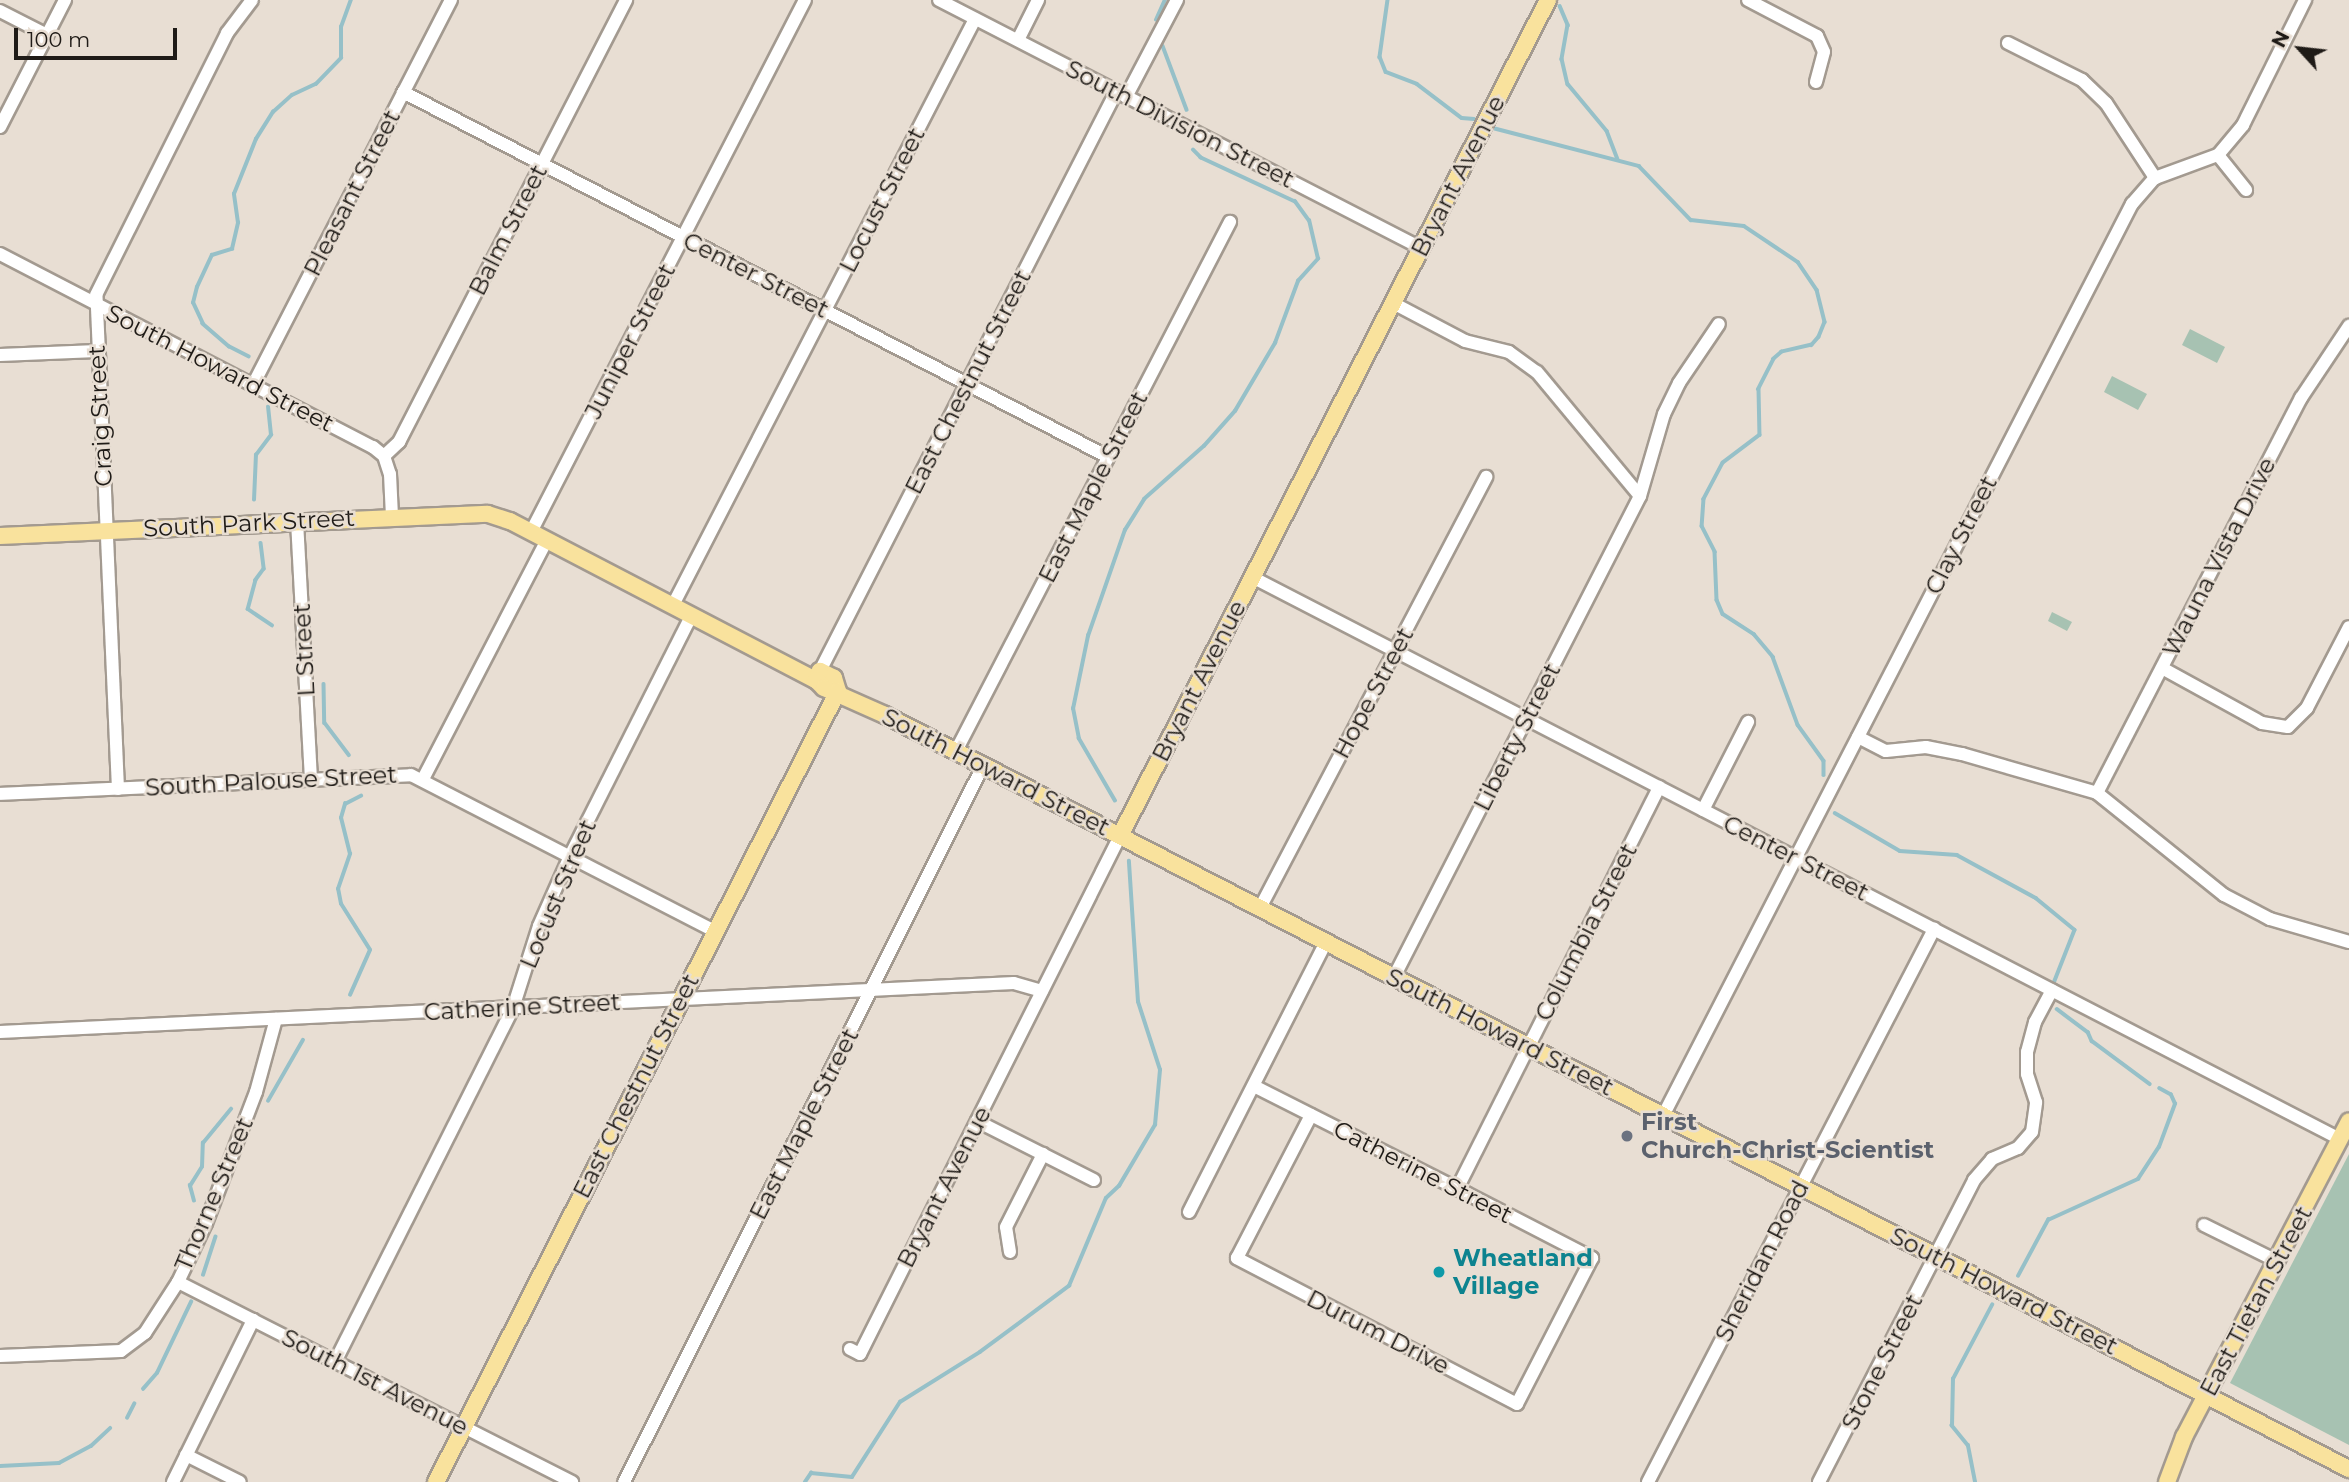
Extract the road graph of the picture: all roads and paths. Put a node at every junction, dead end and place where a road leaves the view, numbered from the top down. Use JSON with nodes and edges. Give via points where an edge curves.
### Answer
{"nodes":[{"id":1,"x":65,"y":0,"type":"edge"},
{"id":2,"x":252,"y":0,"type":"edge"},
{"id":3,"x":451,"y":0,"type":"edge"},
{"id":4,"x":626,"y":0,"type":"edge"},
{"id":5,"x":805,"y":0,"type":"edge"},
{"id":6,"x":939,"y":0,"type":"edge"},
{"id":7,"x":1038,"y":0,"type":"edge"},
{"id":8,"x":1177,"y":0,"type":"edge"},
{"id":9,"x":1548,"y":0,"type":"edge"},
{"id":10,"x":1748,"y":0,"type":"edge"},
{"id":11,"x":2305,"y":0,"type":"edge"},
{"id":12,"x":0,"y":11,"type":"edge"},
{"id":13,"x":975,"y":19,"type":"junction"},
{"id":14,"x":47,"y":35,"type":"junction"},
{"id":15,"x":1018,"y":40,"type":"junction"},
{"id":16,"x":2008,"y":43,"type":"dead end"},
{"id":17,"x":1816,"y":82,"type":"dead end"},
{"id":18,"x":403,"y":92,"type":"junction"},
{"id":19,"x":1121,"y":94,"type":"junction"},
{"id":20,"x":0,"y":127,"type":"edge"},
{"id":21,"x":2218,"y":155,"type":"junction"},
{"id":22,"x":542,"y":164,"type":"junction"},
{"id":23,"x":2155,"y":178,"type":"junction"},
{"id":24,"x":2246,"y":190,"type":"dead end"},
{"id":25,"x":1230,"y":222,"type":"dead end"},
{"id":26,"x":684,"y":237,"type":"junction"},
{"id":27,"x":1421,"y":248,"type":"junction"},
{"id":28,"x":0,"y":254,"type":"edge"},
{"id":29,"x":95,"y":303,"type":"junction"},
{"id":30,"x":1393,"y":303,"type":"junction"},
{"id":31,"x":825,"y":310,"type":"junction"},
{"id":32,"x":1719,"y":324,"type":"dead end"},
{"id":33,"x":2349,"y":326,"type":"edge"},
{"id":34,"x":97,"y":351,"type":"junction"},
{"id":35,"x":0,"y":355,"type":"edge"},
{"id":36,"x":967,"y":384,"type":"junction"},
{"id":37,"x":253,"y":385,"type":"junction"},
{"id":38,"x":384,"y":456,"type":"junction"},
{"id":39,"x":1108,"y":457,"type":"junction"},
{"id":40,"x":1486,"y":477,"type":"dead end"},
{"id":41,"x":1640,"y":496,"type":"junction"},
{"id":42,"x":392,"y":516,"type":"junction"},
{"id":43,"x":297,"y":521,"type":"junction"},
{"id":44,"x":105,"y":530,"type":"junction"},
{"id":45,"x":531,"y":532,"type":"junction"},
{"id":46,"x":0,"y":536,"type":"edge"},
{"id":47,"x":547,"y":540,"type":"junction"},
{"id":48,"x":1252,"y":577,"type":"junction"},
{"id":49,"x":673,"y":605,"type":"junction"},
{"id":50,"x":691,"y":615,"type":"junction"},
{"id":51,"x":2349,"y":627,"type":"edge"},
{"id":52,"x":1395,"y":650,"type":"junction"},
{"id":53,"x":2162,"y":668,"type":"junction"},
{"id":54,"x":818,"y":675,"type":"junction"},
{"id":55,"x":838,"y":691,"type":"junction"},
{"id":56,"x":1526,"y":718,"type":"junction"},
{"id":57,"x":1748,"y":722,"type":"dead end"},
{"id":58,"x":1858,"y":737,"type":"junction"},
{"id":59,"x":956,"y":751,"type":"junction"},
{"id":60,"x":984,"y":766,"type":"junction"},
{"id":61,"x":311,"y":779,"type":"junction"},
{"id":62,"x":423,"y":779,"type":"junction"},
{"id":63,"x":1659,"y":787,"type":"junction"},
{"id":64,"x":118,"y":789,"type":"junction"},
{"id":65,"x":2097,"y":793,"type":"junction"},
{"id":66,"x":0,"y":794,"type":"edge"},
{"id":67,"x":1703,"y":810,"type":"junction"},
{"id":68,"x":1120,"y":836,"type":"junction"},
{"id":69,"x":570,"y":856,"type":"junction"},
{"id":70,"x":1795,"y":857,"type":"junction"},
{"id":71,"x":1260,"y":908,"type":"junction"},
{"id":72,"x":1934,"y":929,"type":"junction"},
{"id":73,"x":715,"y":930,"type":"junction"},
{"id":74,"x":1326,"y":942,"type":"junction"},
{"id":75,"x":2349,"y":942,"type":"edge"},
{"id":76,"x":1394,"y":977,"type":"junction"},
{"id":77,"x":2052,"y":990,"type":"junction"},
{"id":78,"x":1042,"y":991,"type":"junction"},
{"id":79,"x":870,"y":992,"type":"junction"},
{"id":80,"x":680,"y":1001,"type":"junction"},
{"id":81,"x":513,"y":1007,"type":"junction"},
{"id":82,"x":276,"y":1019,"type":"junction"},
{"id":83,"x":0,"y":1032,"type":"edge"},
{"id":84,"x":1528,"y":1046,"type":"junction"},
{"id":85,"x":1254,"y":1086,"type":"junction"},
{"id":86,"x":1311,"y":1115,"type":"junction"},
{"id":87,"x":1662,"y":1116,"type":"junction"},
{"id":88,"x":977,"y":1121,"type":"junction"},
{"id":89,"x":2349,"y":1122,"type":"edge"},
{"id":90,"x":2340,"y":1139,"type":"junction"},
{"id":91,"x":1043,"y":1154,"type":"junction"},
{"id":92,"x":1094,"y":1180,"type":"dead end"},
{"id":93,"x":1801,"y":1186,"type":"junction"},
{"id":94,"x":1457,"y":1189,"type":"junction"},
{"id":95,"x":1189,"y":1212,"type":"dead end"},
{"id":96,"x":2204,"y":1224,"type":"dead end"},
{"id":97,"x":1010,"y":1252,"type":"dead end"},
{"id":98,"x":1936,"y":1256,"type":"junction"},
{"id":99,"x":1592,"y":1258,"type":"joint"},
{"id":100,"x":2277,"y":1261,"type":"junction"},
{"id":101,"x":178,"y":1282,"type":"junction"},
{"id":102,"x":253,"y":1320,"type":"junction"},
{"id":103,"x":850,"y":1349,"type":"dead end"},
{"id":104,"x":0,"y":1356,"type":"edge"},
{"id":105,"x":335,"y":1362,"type":"junction"},
{"id":106,"x":2207,"y":1396,"type":"junction"},
{"id":107,"x":464,"y":1427,"type":"junction"},
{"id":108,"x":186,"y":1455,"type":"junction"},
{"id":109,"x":2349,"y":1469,"type":"edge"},
{"id":110,"x":173,"y":1482,"type":"edge"},
{"id":111,"x":240,"y":1482,"type":"edge"},
{"id":112,"x":436,"y":1482,"type":"edge"},
{"id":113,"x":572,"y":1482,"type":"edge"},
{"id":114,"x":624,"y":1482,"type":"edge"},
{"id":115,"x":1648,"y":1482,"type":"edge"},
{"id":116,"x":1819,"y":1482,"type":"edge"},
{"id":117,"x":2167,"y":1482,"type":"edge"},
{"id":118,"x":2342,"y":1482,"type":"edge"}],
"edges":[{"from":1,"to":14,"type":"street"},
{"from":2,"to":29,"type":"street","name":"Craig Street","via":[[227,33],[98,286]]},
{"from":3,"to":18,"type":"street","name":"Pleasant Street"},
{"from":4,"to":22,"type":"street","name":"Balm Street"},
{"from":5,"to":26,"type":"street","name":"Juniper Street"},
{"from":6,"to":13,"type":"street","name":"South Division Street"},
{"from":7,"to":15,"type":"street"},
{"from":8,"to":19,"type":"street","name":"East Chestnut Street"},
{"from":9,"to":27,"type":"main road","name":"Bryant Avenue"},
{"from":10,"to":17,"type":"street","via":[[1817,36],[1824,52]]},
{"from":11,"to":21,"type":"street","via":[[2243,125]]},
{"from":12,"to":14,"type":"street"},
{"from":13,"to":15,"type":"street","name":"South Division Street"},
{"from":13,"to":31,"type":"street","name":"Locust Street"},
{"from":14,"to":20,"type":"street"},
{"from":15,"to":19,"type":"street","name":"South Division Street"},
{"from":16,"to":23,"type":"street","via":[[2082,80],[2106,103]]},
{"from":18,"to":22,"type":"street","name":"Center Street"},
{"from":18,"to":37,"type":"street","name":"Pleasant Street"},
{"from":19,"to":27,"type":"street","name":"South Division Street"},
{"from":19,"to":36,"type":"street","name":"East Chestnut Street"},
{"from":21,"to":23,"type":"street","name":"Clay Street"},
{"from":21,"to":24,"type":"street"},
{"from":22,"to":26,"type":"street","name":"Center Street"},
{"from":22,"to":38,"type":"street","name":"Balm Street","via":[[399,443]]},
{"from":23,"to":58,"type":"street","name":"Clay Street","via":[[2132,204]]},
{"from":25,"to":39,"type":"street","name":"East Maple Street"},
{"from":26,"to":31,"type":"street","name":"Center Street"},
{"from":26,"to":45,"type":"street","name":"Juniper Street"},
{"from":27,"to":30,"type":"main road","name":"Bryant Avenue"},
{"from":28,"to":29,"type":"street","name":"South Howard Street"},
{"from":29,"to":34,"type":"street","name":"Craig Street"},
{"from":29,"to":37,"type":"street","name":"South Howard Street"},
{"from":30,"to":41,"type":"street","via":[[1465,341],[1509,352],[1537,372]]},
{"from":30,"to":48,"type":"main road","name":"Bryant Avenue"},
{"from":31,"to":36,"type":"street","name":"Center Street"},
{"from":31,"to":49,"type":"street","name":"Locust Street"},
{"from":32,"to":41,"type":"street","name":"Liberty Street","via":[[1664,414]]},
{"from":33,"to":53,"type":"street","name":"Wauna Vista Drive","via":[[2301,398]]},
{"from":34,"to":35,"type":"street"},
{"from":34,"to":44,"type":"street","name":"Craig Street"},
{"from":36,"to":39,"type":"street","name":"Center Street"},
{"from":36,"to":54,"type":"street","name":"East Chestnut Street"},
{"from":37,"to":38,"type":"street","name":"South Howard Street"},
{"from":38,"to":42,"type":"street","via":[[390,474]]},
{"from":39,"to":59,"type":"street","name":"East Maple Street"},
{"from":40,"to":52,"type":"street","name":"Hope Street"},
{"from":41,"to":56,"type":"street","name":"Liberty Street"},
{"from":42,"to":43,"type":"main road","name":"South Park Street"},
{"from":42,"to":45,"type":"main road","name":"South Park Street","via":[[498,516]]},
{"from":43,"to":44,"type":"main road","name":"South Park Street"},
{"from":43,"to":61,"type":"street","name":"L Street"},
{"from":44,"to":46,"type":"main road","name":"South Park Street"},
{"from":44,"to":64,"type":"street","name":"Craig Street"},
{"from":45,"to":47,"type":"main road"},
{"from":47,"to":49,"type":"main road"},
{"from":47,"to":62,"type":"street"},
{"from":48,"to":52,"type":"street","name":"Center Street"},
{"from":48,"to":68,"type":"main road","name":"Bryant Avenue"},
{"from":49,"to":50,"type":"main road"},
{"from":50,"to":54,"type":"main road","via":[[797,670]]},
{"from":50,"to":69,"type":"street","name":"Locust Street"},
{"from":51,"to":53,"type":"street","via":[[2307,708],[2288,727],[2262,723]]},
{"from":52,"to":56,"type":"street","name":"Center Street"},
{"from":52,"to":71,"type":"street","name":"Hope Street"},
{"from":53,"to":65,"type":"street","name":"Wauna Vista Drive"},
{"from":54,"to":55,"type":"main road","via":[[834,678]]},
{"from":55,"to":59,"type":"main road","name":"South Howard Street"},
{"from":55,"to":73,"type":"main road","name":"East Chestnut Street"},
{"from":56,"to":63,"type":"street","name":"Center Street"},
{"from":56,"to":76,"type":"street","name":"Liberty Street"},
{"from":57,"to":67,"type":"street"},
{"from":58,"to":65,"type":"street","via":[[1886,751],[1926,747],[1962,754]]},
{"from":58,"to":70,"type":"street","name":"Clay Street"},
{"from":59,"to":60,"type":"main road","name":"South Howard Street"},
{"from":60,"to":68,"type":"main road","name":"South Howard Street"},
{"from":60,"to":79,"type":"street","name":"East Maple Street"},
{"from":61,"to":62,"type":"street","name":"South Palouse Street","via":[[401,775]]},
{"from":61,"to":64,"type":"street","name":"South Palouse Street"},
{"from":62,"to":69,"type":"street","name":"South Palouse Street"},
{"from":63,"to":67,"type":"street","name":"Center Street"},
{"from":63,"to":84,"type":"street","name":"Columbia Street"},
{"from":64,"to":66,"type":"street","name":"South Palouse Street"},
{"from":65,"to":75,"type":"street","via":[[2224,895],[2270,919]]},
{"from":67,"to":70,"type":"street","name":"Center Street"},
{"from":68,"to":71,"type":"main road","name":"South Howard Street"},
{"from":68,"to":78,"type":"street","name":"Bryant Avenue"},
{"from":69,"to":73,"type":"street","name":"South Palouse Street"},
{"from":69,"to":81,"type":"street","name":"Locust Street","via":[[539,926]]},
{"from":70,"to":72,"type":"street","name":"Center Street"},
{"from":70,"to":87,"type":"street","name":"Clay Street"},
{"from":71,"to":74,"type":"main road","name":"South Howard Street"},
{"from":72,"to":77,"type":"street","name":"Center Street"},
{"from":72,"to":93,"type":"street","name":"Sheridan Road"},
{"from":73,"to":80,"type":"main road","name":"East Chestnut Street"},
{"from":74,"to":76,"type":"main road","name":"South Howard Street"},
{"from":74,"to":85,"type":"street"},
{"from":76,"to":84,"type":"main road","name":"South Howard Street"},
{"from":77,"to":90,"type":"street","name":"Center Street"},
{"from":77,"to":98,"type":"street","name":"Stone Street","via":[[2035,1022],[2027,1052],[2027,1074],[2036,1102],[2032,1132],[2018,1148],[1992,1159],[1974,1180]]},
{"from":78,"to":79,"type":"street","name":"Catherine Street","via":[[1013,983]]},
{"from":78,"to":88,"type":"street","name":"Bryant Avenue"},
{"from":79,"to":80,"type":"street","name":"Catherine Street"},
{"from":79,"to":114,"type":"street","name":"East Maple Street"},
{"from":80,"to":81,"type":"street","name":"Catherine Street"},
{"from":80,"to":107,"type":"main road","name":"East Chestnut Street"},
{"from":81,"to":82,"type":"street","name":"Catherine Street"},
{"from":81,"to":105,"type":"street","name":"Locust Street"},
{"from":82,"to":83,"type":"street","name":"Catherine Street"},
{"from":82,"to":101,"type":"street","name":"Thorne Street","via":[[231,1161]]},
{"from":84,"to":87,"type":"main road","name":"South Howard Street"},
{"from":84,"to":94,"type":"street","name":"Columbia Street"},
{"from":85,"to":86,"type":"street","name":"Catherine Street"},
{"from":85,"to":95,"type":"street"},
{"from":86,"to":94,"type":"street","name":"Catherine Street"},
{"from":86,"to":99,"type":"street","name":"Durum Drive","via":[[1237,1258],[1517,1404]]},
{"from":87,"to":93,"type":"main road","name":"South Howard Street"},
{"from":88,"to":91,"type":"street"},
{"from":88,"to":103,"type":"street","name":"Bryant Avenue","via":[[860,1354]]},
{"from":89,"to":90,"type":"main road","name":"East Tietan Street"},
{"from":90,"to":100,"type":"main road","name":"East Tietan Street"},
{"from":91,"to":92,"type":"street"},
{"from":91,"to":97,"type":"street","via":[[1006,1227]]},
{"from":93,"to":98,"type":"main road","name":"South Howard Street"},
{"from":93,"to":115,"type":"street","name":"Sheridan Road"},
{"from":94,"to":99,"type":"street","name":"Catherine Street"},
{"from":96,"to":100,"type":"street"},
{"from":98,"to":106,"type":"main road","name":"South Howard Street"},
{"from":98,"to":116,"type":"street","name":"Stone Street"},
{"from":100,"to":106,"type":"main road","name":"East Tietan Street"},
{"from":101,"to":102,"type":"street","name":"South 1st Avenue"},
{"from":101,"to":104,"type":"street","name":"Thorne Street","via":[[145,1333],[121,1351]]},
{"from":102,"to":105,"type":"street","name":"South 1st Avenue"},
{"from":102,"to":108,"type":"street"},
{"from":105,"to":107,"type":"street","name":"South 1st Avenue"},
{"from":106,"to":109,"type":"main road","name":"South Howard Street"},
{"from":106,"to":117,"type":"main road","name":"East Tietan Street"},
{"from":107,"to":112,"type":"main road","name":"East Chestnut Street"},
{"from":107,"to":113,"type":"street","name":"South 1st Avenue"},
{"from":108,"to":110,"type":"street"},
{"from":108,"to":111,"type":"street"},
{"from":109,"to":118,"type":"street"}]}
